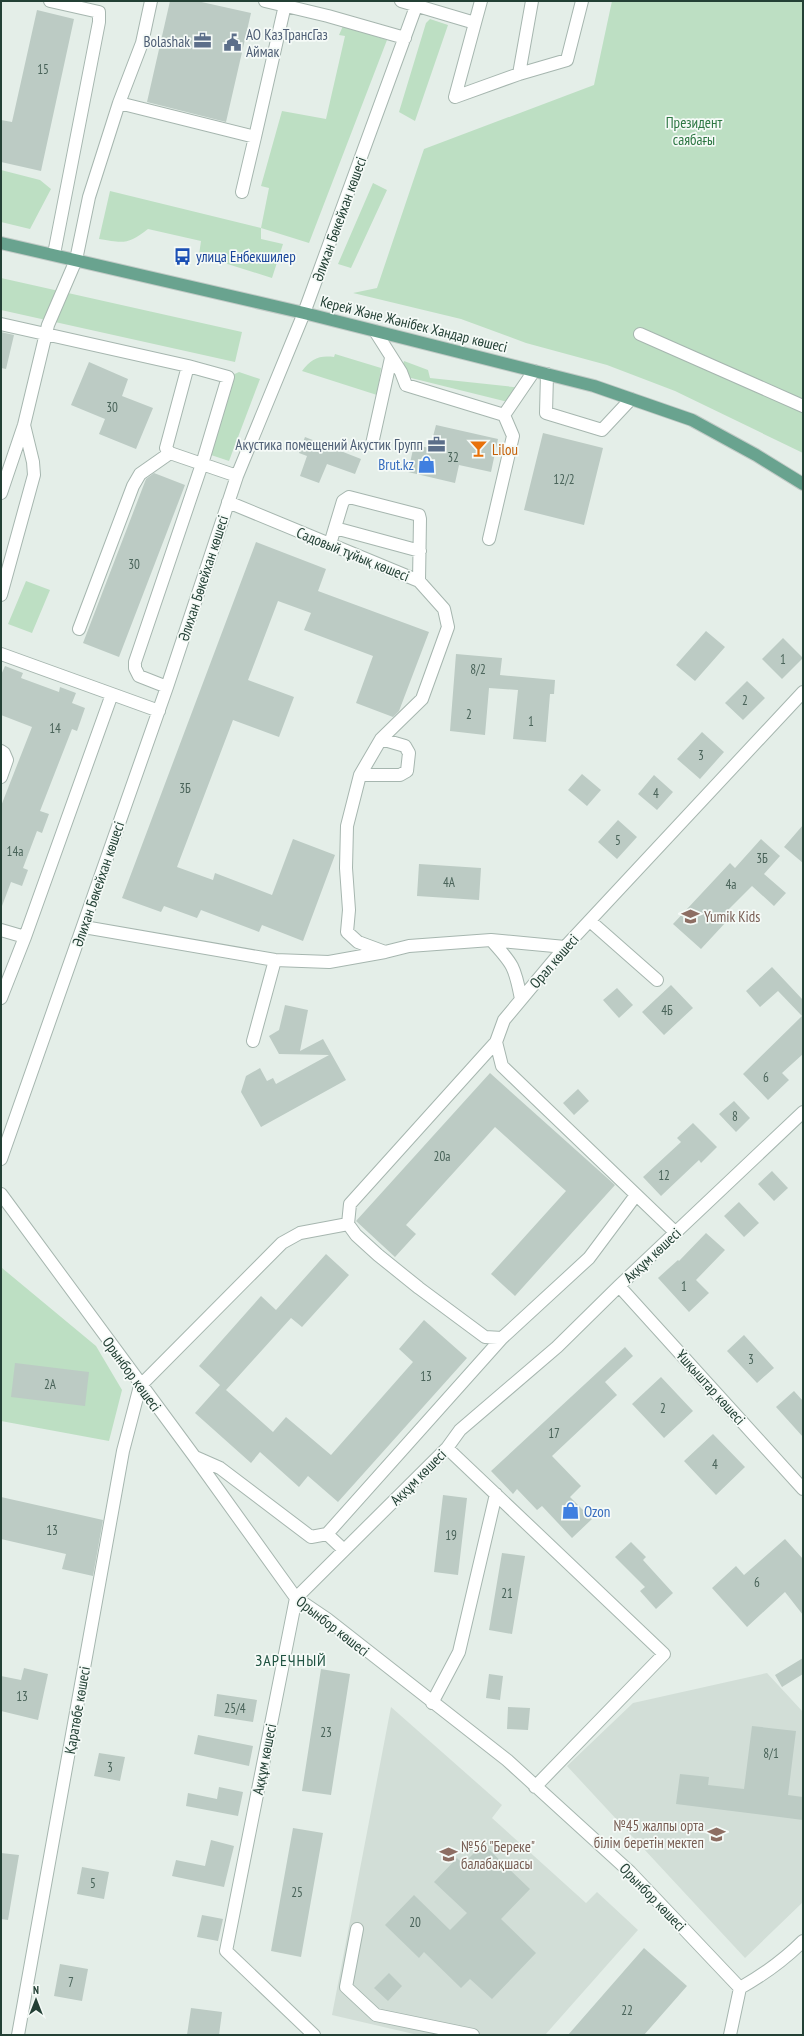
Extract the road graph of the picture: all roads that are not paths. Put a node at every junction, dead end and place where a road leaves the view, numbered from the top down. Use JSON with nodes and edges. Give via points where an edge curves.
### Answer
{"nodes":[{"id":1,"x":50,"y":1,"type":"edge"},
{"id":2,"x":151,"y":1,"type":"edge"},
{"id":3,"x":265,"y":1,"type":"edge"},
{"id":4,"x":401,"y":1,"type":"edge"},
{"id":5,"x":481,"y":1,"type":"edge"},
{"id":6,"x":532,"y":1,"type":"edge"},
{"id":7,"x":582,"y":1,"type":"edge"},
{"id":8,"x":417,"y":3,"type":"edge"},
{"id":9,"x":285,"y":5,"type":"junction"},
{"id":10,"x":475,"y":24,"type":"junction"},
{"id":11,"x":405,"y":38,"type":"junction"},
{"id":12,"x":519,"y":74,"type":"junction"},
{"id":13,"x":119,"y":103,"type":"junction"},
{"id":14,"x":255,"y":137,"type":"junction"},
{"id":15,"x":242,"y":192,"type":"dead end"},
{"id":16,"x":1,"y":243,"type":"edge"},
{"id":17,"x":54,"y":254,"type":"junction"},
{"id":18,"x":76,"y":260,"type":"junction"},
{"id":19,"x":304,"y":313,"type":"junction"},
{"id":20,"x":1,"y":324,"type":"edge"},
{"id":21,"x":375,"y":331,"type":"junction"},
{"id":22,"x":45,"y":334,"type":"junction"},
{"id":23,"x":640,"y":334,"type":"dead end"},
{"id":24,"x":391,"y":358,"type":"junction"},
{"id":25,"x":188,"y":366,"type":"junction"},
{"id":26,"x":534,"y":371,"type":"junction"},
{"id":27,"x":547,"y":374,"type":"junction"},
{"id":28,"x":631,"y":399,"type":"junction"},
{"id":29,"x":803,"y":406,"type":"edge"},
{"id":30,"x":504,"y":415,"type":"junction"},
{"id":31,"x":24,"y":425,"type":"junction"},
{"id":32,"x":372,"y":444,"type":"dead end"},
{"id":33,"x":170,"y":453,"type":"junction"},
{"id":34,"x":6,"y":458,"type":"edge"},
{"id":35,"x":202,"y":464,"type":"junction"},
{"id":36,"x":237,"y":476,"type":"junction"},
{"id":37,"x":803,"y":484,"type":"edge"},
{"id":38,"x":1,"y":493,"type":"edge"},
{"id":39,"x":228,"y":502,"type":"junction"},
{"id":40,"x":335,"y":528,"type":"junction"},
{"id":41,"x":489,"y":539,"type":"dead end"},
{"id":42,"x":330,"y":544,"type":"junction"},
{"id":43,"x":420,"y":551,"type":"junction"},
{"id":44,"x":419,"y":580,"type":"junction"},
{"id":45,"x":1,"y":595,"type":"edge"},
{"id":46,"x":79,"y":630,"type":"dead end"},
{"id":47,"x":1,"y":654,"type":"edge"},
{"id":48,"x":167,"y":687,"type":"junction"},
{"id":49,"x":803,"y":692,"type":"edge"},
{"id":50,"x":112,"y":694,"type":"junction"},
{"id":51,"x":159,"y":711,"type":"junction"},
{"id":52,"x":381,"y":739,"type":"junction"},
{"id":53,"x":1,"y":751,"type":"edge"},
{"id":54,"x":360,"y":775,"type":"junction"},
{"id":55,"x":1,"y":777,"type":"edge"},
{"id":56,"x":590,"y":920,"type":"junction"},
{"id":57,"x":84,"y":927,"type":"junction"},
{"id":58,"x":1,"y":930,"type":"edge"},
{"id":59,"x":25,"y":937,"type":"junction"},
{"id":60,"x":491,"y":940,"type":"junction"},
{"id":61,"x":565,"y":947,"type":"junction"},
{"id":62,"x":385,"y":952,"type":"junction"},
{"id":63,"x":275,"y":960,"type":"junction"},
{"id":64,"x":657,"y":980,"type":"dead end"},
{"id":65,"x":1,"y":998,"type":"edge"},
{"id":66,"x":521,"y":999,"type":"junction"},
{"id":67,"x":253,"y":1041,"type":"dead end"},
{"id":68,"x":496,"y":1042,"type":"junction"},
{"id":69,"x":803,"y":1112,"type":"edge"},
{"id":70,"x":1,"y":1159,"type":"edge"},
{"id":71,"x":1,"y":1194,"type":"edge"},
{"id":72,"x":636,"y":1195,"type":"junction"},
{"id":73,"x":348,"y":1224,"type":"junction"},
{"id":74,"x":676,"y":1233,"type":"junction"},
{"id":75,"x":619,"y":1286,"type":"junction"},
{"id":76,"x":502,"y":1338,"type":"junction"},
{"id":77,"x":140,"y":1386,"type":"junction"},
{"id":78,"x":447,"y":1448,"type":"junction"},
{"id":79,"x":194,"y":1456,"type":"junction"},
{"id":80,"x":803,"y":1489,"type":"edge"},
{"id":81,"x":496,"y":1494,"type":"junction"},
{"id":82,"x":327,"y":1534,"type":"junction"},
{"id":83,"x":344,"y":1550,"type":"junction"},
{"id":84,"x":296,"y":1598,"type":"junction"},
{"id":85,"x":432,"y":1703,"type":"junction"},
{"id":86,"x":535,"y":1786,"type":"junction"},
{"id":87,"x":357,"y":1929,"type":"dead end"},
{"id":88,"x":803,"y":1941,"type":"edge"},
{"id":89,"x":740,"y":1988,"type":"junction"},
{"id":90,"x":18,"y":2035,"type":"edge"},
{"id":91,"x":314,"y":2035,"type":"edge"},
{"id":92,"x":473,"y":2035,"type":"edge"},
{"id":93,"x":730,"y":2035,"type":"edge"}],
"edges":[{"from":1,"to":17,"type":"street","via":[[98,12],[97,30]]},
{"from":2,"to":13,"type":"street","via":[[142,42]]},
{"from":3,"to":9,"type":"street"},
{"from":4,"to":8,"type":"street"},
{"from":5,"to":10,"type":"street"},
{"from":6,"to":12,"type":"street"},
{"from":7,"to":12,"type":"street","via":[[567,60]]},
{"from":8,"to":10,"type":"street"},
{"from":8,"to":11,"type":"street","name":"Әлихан Бөкейхан көшесі"},
{"from":9,"to":11,"type":"street"},
{"from":9,"to":14,"type":"street"},
{"from":10,"to":12,"type":"street","via":[[455,97]]},
{"from":11,"to":19,"type":"street","name":"Әлихан Бөкейхан көшесі"},
{"from":13,"to":14,"type":"street"},
{"from":13,"to":18,"type":"street","via":[[89,197]]},
{"from":14,"to":15,"type":"street"},
{"from":16,"to":17,"type":"main road","name":"Керей Және Жәнібек Хандар көшесі"},
{"from":17,"to":18,"type":"main road","name":"Керей Және Жәнібек Хандар көшесі"},
{"from":18,"to":19,"type":"main road","name":"Керей Және Жәнібек Хандар көшесі"},
{"from":18,"to":22,"type":"street"},
{"from":19,"to":21,"type":"main road","name":"Керей Және Жәнібек Хандар көшесі"},
{"from":19,"to":36,"type":"street","name":"Әлихан Бөкейхан көшесі"},
{"from":20,"to":22,"type":"street"},
{"from":21,"to":24,"type":"street"},
{"from":21,"to":26,"type":"main road","name":"Керей Және Жәнібек Хандар көшесі"},
{"from":22,"to":25,"type":"street"},
{"from":22,"to":31,"type":"street"},
{"from":23,"to":29,"type":"street"},
{"from":24,"to":30,"type":"street","via":[[406,385]]},
{"from":24,"to":32,"type":"street"},
{"from":25,"to":33,"type":"street","via":[[166,448]]},
{"from":25,"to":35,"type":"street","via":[[228,377]]},
{"from":26,"to":27,"type":"main road","name":"Керей Және Жәнібек Хандар көшесі"},
{"from":26,"to":30,"type":"street"},
{"from":27,"to":28,"type":"main road","name":"Керей Және Жәнібек Хандар көшесі"},
{"from":27,"to":28,"type":"street","via":[[546,413],[588,426],[602,430]]},
{"from":28,"to":37,"type":"main road","name":"Керей Және Жәнібек Хандар көшесі","via":[[692,420]]},
{"from":30,"to":41,"type":"street","via":[[513,436]]},
{"from":31,"to":34,"type":"street"},
{"from":31,"to":45,"type":"street","via":[[34,475]]},
{"from":33,"to":35,"type":"street"},
{"from":33,"to":46,"type":"street","via":[[140,474],[133,486]]},
{"from":34,"to":38,"type":"street"},
{"from":35,"to":36,"type":"street"},
{"from":35,"to":48,"type":"street","via":[[135,662],[139,676]]},
{"from":36,"to":39,"type":"street","name":"Әлихан Бөкейхан көшесі"},
{"from":39,"to":42,"type":"street","name":"Садовый тұйық көшесі"},
{"from":39,"to":48,"type":"street","name":"Әлихан Бөкейхан көшесі"},
{"from":40,"to":42,"type":"street"},
{"from":40,"to":43,"type":"street"},
{"from":40,"to":43,"type":"street","via":[[343,501],[349,497],[419,515]]},
{"from":42,"to":44,"type":"street","name":"Садовый тұйық көшесі"},
{"from":43,"to":44,"type":"street"},
{"from":44,"to":52,"type":"street","name":"Садовый тұйық көшесі","via":[[444,609],[448,627],[422,699]]},
{"from":47,"to":50,"type":"street"},
{"from":48,"to":51,"type":"street","name":"Әлихан Бөкейхан көшесі"},
{"from":49,"to":56,"type":"street","name":"Орал көшесі"},
{"from":50,"to":51,"type":"street"},
{"from":50,"to":59,"type":"street"},
{"from":51,"to":57,"type":"street","name":"Әлихан Бөкейхан көшесі"},
{"from":52,"to":54,"type":"street","name":"Садовый тұйық көшесі"},
{"from":52,"to":54,"type":"street","via":[[405,746],[409,753],[407,772],[400,775]]},
{"from":53,"to":55,"type":"street","via":[[7,760]]},
{"from":54,"to":62,"type":"street","name":"Садовый тұйық көшесі","via":[[346,826],[349,910],[347,932],[358,942]]},
{"from":56,"to":61,"type":"street","name":"Орал көшесі"},
{"from":56,"to":64,"type":"street"},
{"from":57,"to":63,"type":"street"},
{"from":57,"to":70,"type":"street","name":"Әлихан Бөкейхан көшесі"},
{"from":58,"to":59,"type":"street"},
{"from":59,"to":65,"type":"street"},
{"from":60,"to":61,"type":"street"},
{"from":60,"to":62,"type":"street","via":[[409,946]]},
{"from":60,"to":66,"type":"street","via":[[509,959],[516,971]]},
{"from":61,"to":66,"type":"street","name":"Орал көшесі"},
{"from":62,"to":63,"type":"street","via":[[330,962]]},
{"from":63,"to":67,"type":"street"},
{"from":66,"to":68,"type":"street","name":"Орал көшесі","via":[[504,1020]]},
{"from":68,"to":72,"type":"street","via":[[502,1066]]},
{"from":68,"to":73,"type":"street","via":[[350,1204]]},
{"from":69,"to":74,"type":"street","name":"Аққұм көшесі"},
{"from":71,"to":77,"type":"street","name":"Орынбор көшесі"},
{"from":72,"to":74,"type":"street"},
{"from":72,"to":76,"type":"street","via":[[589,1258]]},
{"from":73,"to":76,"type":"street","via":[[356,1235],[418,1288],[485,1337]]},
{"from":73,"to":77,"type":"street","via":[[300,1233],[282,1243]]},
{"from":74,"to":75,"type":"street","name":"Аққұм көшесі"},
{"from":75,"to":78,"type":"street","name":"Аққұм көшесі","via":[[557,1347],[460,1430]]},
{"from":75,"to":80,"type":"street","name":"Ұшқыштар көшесі"},
{"from":76,"to":82,"type":"street"},
{"from":77,"to":79,"type":"street","name":"Орынбор көшесі"},
{"from":77,"to":90,"type":"street","name":"Қаратөбе көшесі","via":[[123,1451]]},
{"from":78,"to":81,"type":"street"},
{"from":78,"to":83,"type":"street","name":"Аққұм көшесі"},
{"from":79,"to":82,"type":"street","via":[[220,1468],[311,1537]]},
{"from":79,"to":84,"type":"street","name":"Орынбор көшесі"},
{"from":81,"to":85,"type":"street","via":[[459,1652]]},
{"from":81,"to":86,"type":"street","via":[[664,1654]]},
{"from":82,"to":83,"type":"street"},
{"from":83,"to":84,"type":"street","name":"Аққұм көшесі"},
{"from":84,"to":85,"type":"street","name":"Орынбор көшесі"},
{"from":84,"to":91,"type":"street","name":"Аққұм көшесі","via":[[226,1951]]},
{"from":85,"to":86,"type":"street","name":"Орынбор көшесі","via":[[507,1760]]},
{"from":86,"to":89,"type":"street","name":"Орынбор көшесі","via":[[630,1872]]},
{"from":87,"to":92,"type":"street","via":[[346,1987],[376,2015]]},
{"from":88,"to":89,"type":"street","via":[[761,1976]]},
{"from":89,"to":93,"type":"street"}]}
